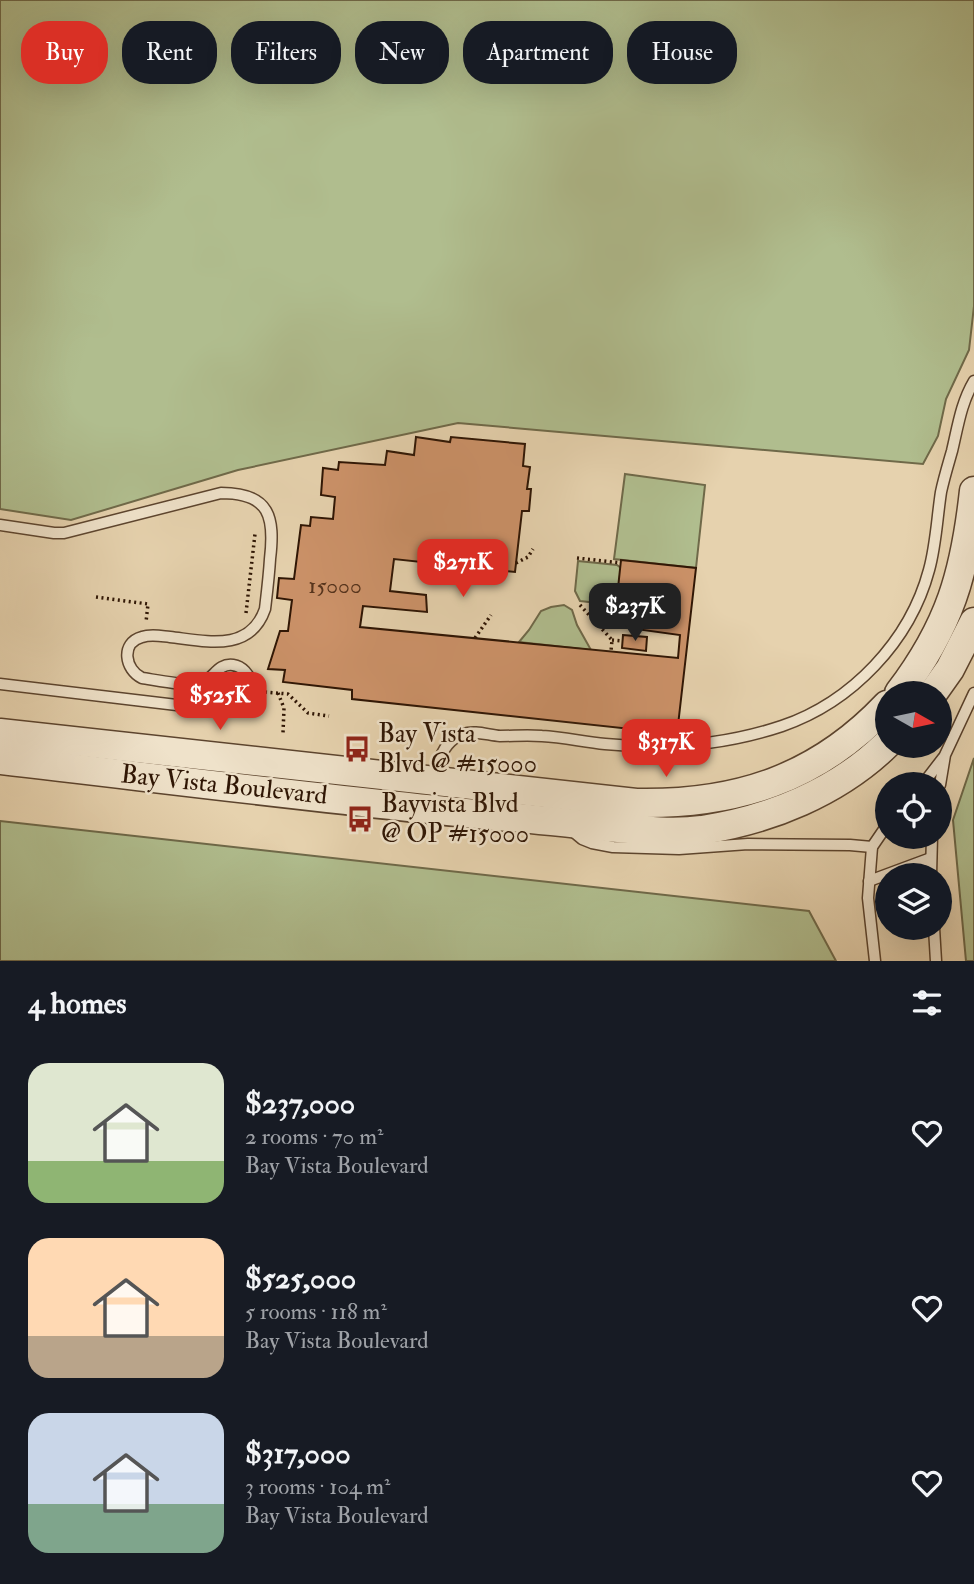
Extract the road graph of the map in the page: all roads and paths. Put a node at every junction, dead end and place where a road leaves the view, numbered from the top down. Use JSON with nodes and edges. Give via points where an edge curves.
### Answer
{"nodes":[{"id":1,"x":974,"y":381,"type":"edge"},
{"id":2,"x":974,"y":491,"type":"edge"},
{"id":3,"x":0,"y":525,"type":"edge"},
{"id":4,"x":256,"y":532,"type":"dead end"},
{"id":5,"x":533,"y":549,"type":"dead end"},
{"id":6,"x":577,"y":558,"type":"dead end"},
{"id":7,"x":516,"y":563,"type":"dead end"},
{"id":8,"x":621,"y":563,"type":"dead end"},
{"id":9,"x":96,"y":597,"type":"dead end"},
{"id":10,"x":596,"y":603,"type":"dead end"},
{"id":11,"x":579,"y":605,"type":"dead end"},
{"id":12,"x":491,"y":615,"type":"dead end"},
{"id":13,"x":246,"y":620,"type":"dead end"},
{"id":14,"x":594,"y":621,"type":"junction"},
{"id":15,"x":146,"y":622,"type":"dead end"},
{"id":16,"x":974,"y":622,"type":"edge"},
{"id":17,"x":475,"y":638,"type":"dead end"},
{"id":18,"x":611,"y":640,"type":"junction"},
{"id":19,"x":623,"y":641,"type":"dead end"},
{"id":20,"x":611,"y":652,"type":"dead end"},
{"id":21,"x":908,"y":681,"type":"edge"},
{"id":22,"x":942,"y":681,"type":"edge"},
{"id":23,"x":0,"y":684,"type":"edge"},
{"id":24,"x":263,"y":692,"type":"dead end"},
{"id":25,"x":278,"y":693,"type":"junction"},
{"id":26,"x":974,"y":693,"type":"edge"},
{"id":27,"x":329,"y":716,"type":"dead end"},
{"id":28,"x":875,"y":718,"type":"edge"},
{"id":29,"x":0,"y":733,"type":"edge"},
{"id":30,"x":283,"y":733,"type":"dead end"},
{"id":31,"x":952,"y":740,"type":"edge"},
{"id":32,"x":875,"y":755,"type":"edge"},
{"id":33,"x":943,"y":758,"type":"edge"},
{"id":34,"x":0,"y":760,"type":"edge"},
{"id":35,"x":932,"y":772,"type":"edge"},
{"id":36,"x":447,"y":796,"type":"junction"},
{"id":37,"x":563,"y":822,"type":"junction"},
{"id":38,"x":875,"y":843,"type":"edge"},
{"id":39,"x":872,"y":847,"type":"junction"},
{"id":40,"x":931,"y":849,"type":"edge"},
{"id":41,"x":931,"y":858,"type":"junction"},
{"id":42,"x":931,"y":863,"type":"edge"},
{"id":43,"x":869,"y":881,"type":"junction"},
{"id":44,"x":935,"y":940,"type":"edge"},
{"id":45,"x":874,"y":961,"type":"edge"},
{"id":46,"x":936,"y":961,"type":"edge"}],
"edges":[{"from":1,"to":36,"type":"lane","via":[[960,411],[930,569],[916,607],[887,652],[829,705],[764,732],[688,746],[637,747],[472,732],[450,742],[438,762]]},
{"from":2,"to":21,"type":"street","via":[[970,530],[949,609]]},
{"from":3,"to":23,"type":"lane","via":[[64,533],[230,493],[251,496],[260,503],[272,523],[273,535],[265,609],[256,628],[233,640],[214,642],[145,636],[127,651],[130,669],[142,678],[193,684],[226,665],[242,668],[252,686],[241,708]]},
{"from":4,"to":13,"type":"path"},
{"from":5,"to":7,"type":"path"},
{"from":6,"to":8,"type":"path"},
{"from":9,"to":15,"type":"path","via":[[148,604]]},
{"from":10,"to":14,"type":"path"},
{"from":11,"to":14,"type":"path"},
{"from":12,"to":17,"type":"path"},
{"from":14,"to":18,"type":"path"},
{"from":16,"to":22,"type":"street"},
{"from":18,"to":19,"type":"path"},
{"from":18,"to":20,"type":"path"},
{"from":24,"to":25,"type":"path"},
{"from":25,"to":27,"type":"path","via":[[288,694],[308,713]]},
{"from":25,"to":30,"type":"path","via":[[284,708]]},
{"from":26,"to":31,"type":"lane"},
{"from":28,"to":36,"type":"street","name":"Bay Vista Boulevard","via":[[843,746],[806,767],[735,795],[694,802],[636,803]]},
{"from":29,"to":36,"type":"street","name":"Bay Vista Boulevard"},
{"from":32,"to":37,"type":"street","name":"Bay Vista Boulevard","via":[[823,790],[726,826],[656,832]]},
{"from":33,"to":35,"type":"lane"},
{"from":34,"to":36,"type":"street","name":"Bay Vista Boulevard"},
{"from":36,"to":37,"type":"street","name":"Bay Vista Boulevard"},
{"from":37,"to":39,"type":"lane","via":[[582,839],[613,847]]},
{"from":38,"to":39,"type":"lane"},
{"from":39,"to":43,"type":"lane"},
{"from":40,"to":41,"type":"lane"},
{"from":41,"to":42,"type":"lane"},
{"from":41,"to":43,"type":"lane"},
{"from":43,"to":45,"type":"lane"},
{"from":44,"to":46,"type":"lane"}]}
